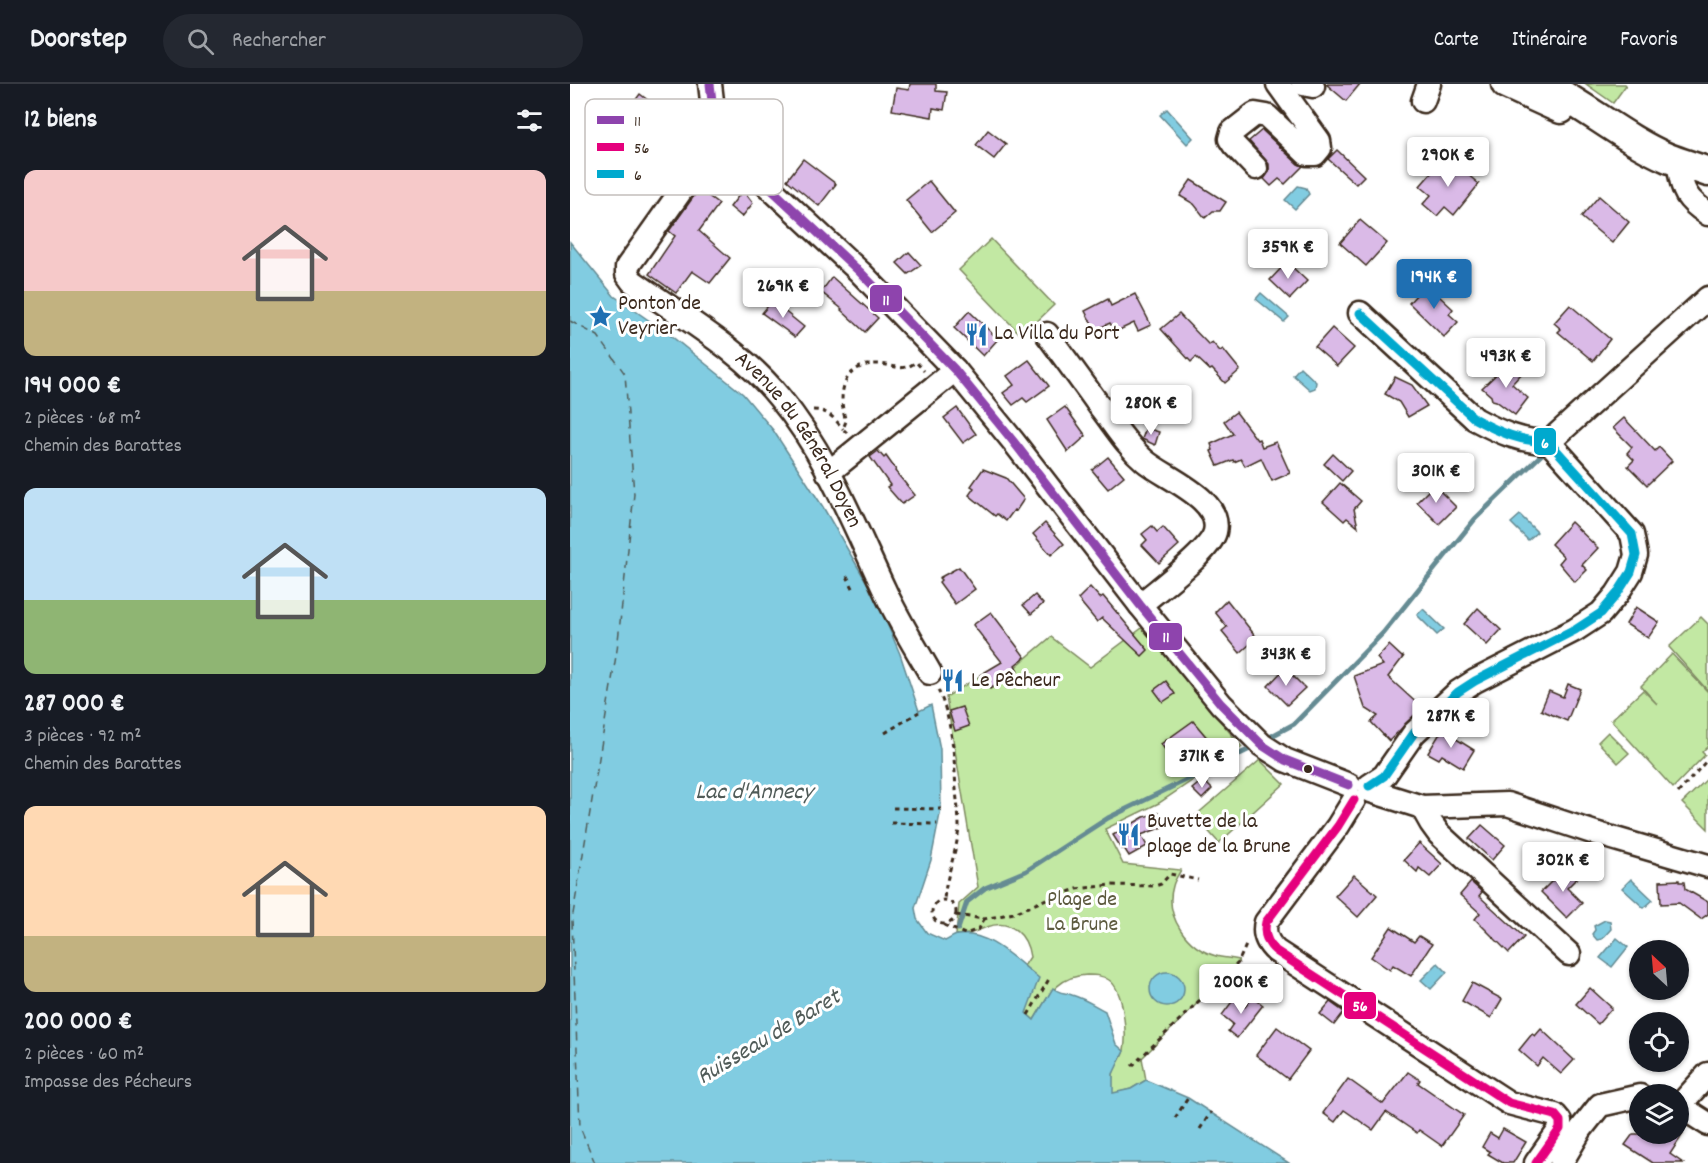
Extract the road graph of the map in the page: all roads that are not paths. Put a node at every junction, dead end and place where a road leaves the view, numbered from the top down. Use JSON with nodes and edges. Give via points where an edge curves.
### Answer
{"nodes":[{"id":1,"x":710,"y":84,"type":"edge"},
{"id":2,"x":1278,"y":84,"type":"edge"},
{"id":3,"x":1543,"y":84,"type":"edge"},
{"id":4,"x":1509,"y":85,"type":"edge"},
{"id":5,"x":712,"y":99,"type":"edge"},
{"id":6,"x":1632,"y":138,"type":"junction"},
{"id":7,"x":1673,"y":162,"type":"junction"},
{"id":8,"x":1256,"y":168,"type":"dead end"},
{"id":9,"x":1708,"y":172,"type":"edge"},
{"id":10,"x":1708,"y":190,"type":"edge"},
{"id":11,"x":678,"y":195,"type":"edge"},
{"id":12,"x":777,"y":195,"type":"edge"},
{"id":13,"x":1708,"y":214,"type":"edge"},
{"id":14,"x":1708,"y":298,"type":"edge"},
{"id":15,"x":1360,"y":314,"type":"dead end"},
{"id":16,"x":1047,"y":334,"type":"dead end"},
{"id":17,"x":948,"y":376,"type":"junction"},
{"id":18,"x":1549,"y":442,"type":"junction"},
{"id":19,"x":828,"y":474,"type":"junction"},
{"id":20,"x":1140,"y":605,"type":"junction"},
{"id":21,"x":930,"y":673,"type":"road end"},
{"id":22,"x":1361,"y":791,"type":"junction"},
{"id":23,"x":1422,"y":807,"type":"junction"},
{"id":24,"x":1708,"y":866,"type":"edge"},
{"id":25,"x":1569,"y":954,"type":"dead end"},
{"id":26,"x":1708,"y":1074,"type":"edge"},
{"id":27,"x":1689,"y":1094,"type":"edge"},
{"id":28,"x":1629,"y":1098,"type":"edge"},
{"id":29,"x":1689,"y":1112,"type":"edge"},
{"id":30,"x":1708,"y":1124,"type":"edge"},
{"id":31,"x":1546,"y":1160,"type":"edge"}],
"edges":[{"from":1,"to":5,"type":"street"},
{"from":2,"to":8,"type":"street","via":[[1320,148],[1315,154],[1307,154],[1267,116],[1255,114],[1232,132],[1230,139]]},
{"from":3,"to":6,"type":"main road"},
{"from":4,"to":6,"type":"main road"},
{"from":6,"to":7,"type":"main road"},
{"from":7,"to":9,"type":"main road"},
{"from":7,"to":10,"type":"main road"},
{"from":7,"to":13,"type":"street","via":[[1686,196]]},
{"from":11,"to":19,"type":"street","name":"Avenue du Général Doyen","via":[[627,267],[627,274],[741,359],[778,395],[797,419]]},
{"from":12,"to":17,"type":"street","via":[[860,272]]},
{"from":14,"to":18,"type":"street"},
{"from":15,"to":18,"type":"street","via":[[1475,419],[1520,440]]},
{"from":16,"to":20,"type":"street","via":[[1128,445],[1206,502],[1214,518],[1211,541]]},
{"from":17,"to":19,"type":"street"},
{"from":17,"to":20,"type":"street","via":[[1014,441]]},
{"from":18,"to":22,"type":"street","via":[[1632,534],[1636,555],[1631,572],[1601,613],[1458,692],[1414,733],[1384,776]]},
{"from":19,"to":21,"type":"street","name":"Avenue du Général Doyen"},
{"from":20,"to":22,"type":"street","via":[[1221,704],[1262,745],[1285,760]]},
{"from":22,"to":23,"type":"street"},
{"from":22,"to":31,"type":"street","via":[[1257,938],[1509,1102],[1555,1115],[1560,1129]]},
{"from":23,"to":24,"type":"street","via":[[1507,804]]},
{"from":23,"to":25,"type":"street","via":[[1439,834]]},
{"from":26,"to":27,"type":"street"},
{"from":28,"to":31,"type":"street","via":[[1600,1105],[1581,1129]]},
{"from":29,"to":30,"type":"street"}]}
